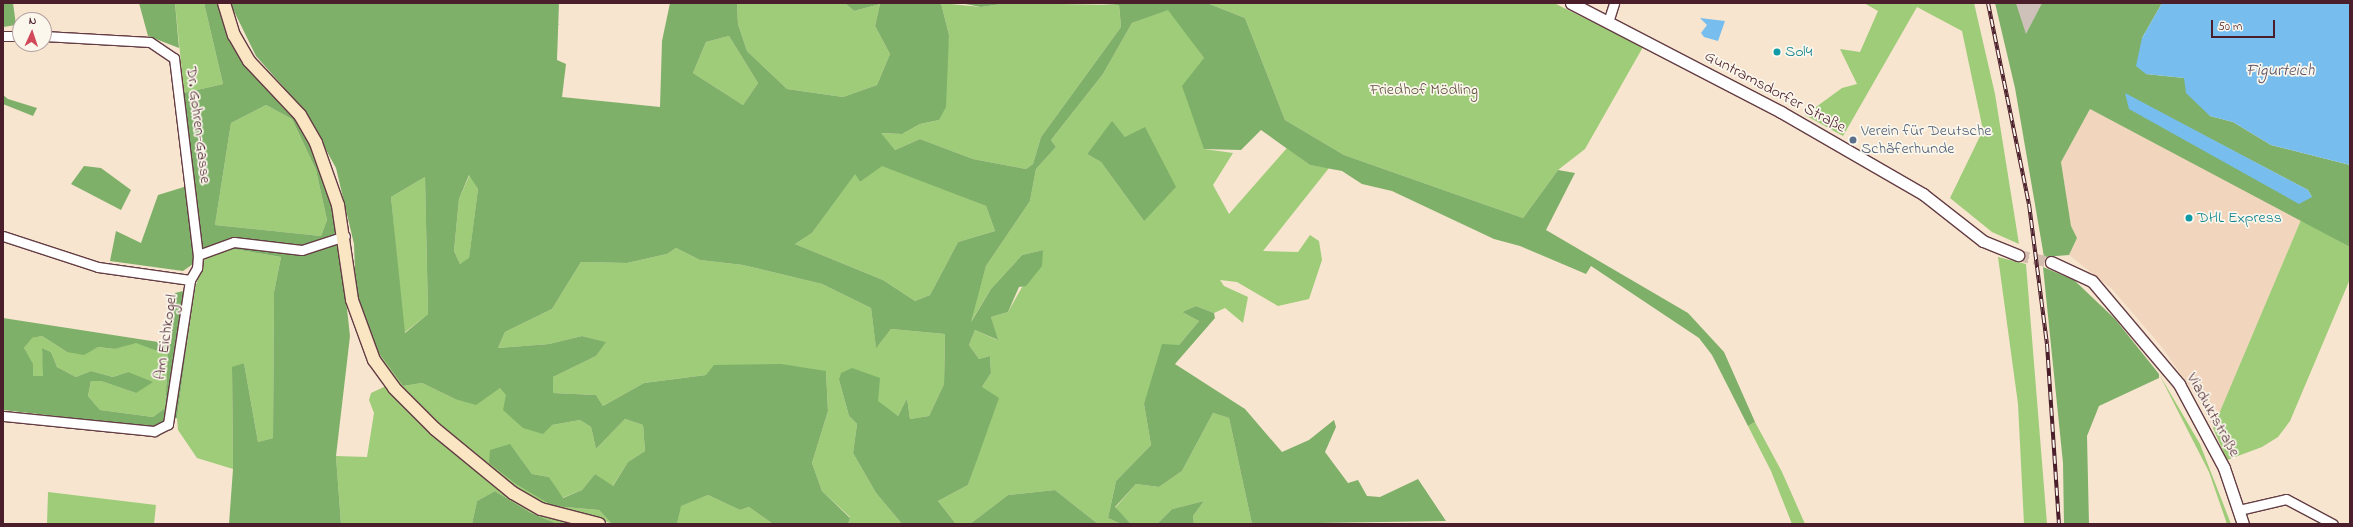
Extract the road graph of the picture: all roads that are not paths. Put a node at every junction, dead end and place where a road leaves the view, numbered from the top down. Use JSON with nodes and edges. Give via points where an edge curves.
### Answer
{"nodes":[{"id":1,"x":224,"y":3,"type":"edge"},
{"id":2,"x":1571,"y":3,"type":"edge"},
{"id":3,"x":1614,"y":3,"type":"edge"},
{"id":4,"x":1608,"y":22,"type":"junction"},
{"id":5,"x":52,"y":36,"type":"edge"},
{"id":6,"x":3,"y":236,"type":"edge"},
{"id":7,"x":345,"y":236,"type":"junction"},
{"id":8,"x":198,"y":255,"type":"junction"},
{"id":9,"x":2018,"y":256,"type":"tunnel mouth"},
{"id":10,"x":2050,"y":262,"type":"tunnel mouth"},
{"id":11,"x":190,"y":280,"type":"junction"},
{"id":12,"x":3,"y":416,"type":"edge"},
{"id":13,"x":2239,"y":510,"type":"junction"},
{"id":14,"x":599,"y":524,"type":"edge"},
{"id":15,"x":2243,"y":524,"type":"edge"},
{"id":16,"x":2333,"y":524,"type":"edge"}],
"edges":[{"from":1,"to":7,"type":"main road","via":[[234,35],[249,61],[300,115],[316,143],[332,184]]},
{"from":2,"to":4,"type":"street","name":"Guntramsdorfer Straße"},
{"from":3,"to":4,"type":"street"},
{"from":4,"to":9,"type":"street","name":"Guntramsdorfer Straße","via":[[1834,142],[1923,194],[1983,241]]},
{"from":5,"to":8,"type":"street","name":"Dr. Gohren-Gasse","via":[[150,42],[174,58]]},
{"from":6,"to":11,"type":"street","name":"Am Eichkogel","via":[[98,267]]},
{"from":7,"to":8,"type":"street","via":[[302,250],[234,242]]},
{"from":7,"to":14,"type":"main road","via":[[352,300],[359,326],[374,360],[394,388],[435,429],[527,502],[552,513]]},
{"from":8,"to":11,"type":"street","name":"Dr. Gohren-Gasse","via":[[197,268]]},
{"from":10,"to":13,"type":"street","name":"Viaduktstraße","via":[[2092,281],[2122,313],[2179,384],[2198,414]]},
{"from":11,"to":12,"type":"street","name":"Am Eichkogel","via":[[168,424],[154,431]]},
{"from":13,"to":15,"type":"street","name":"Viaduktstraße"},
{"from":13,"to":16,"type":"street","via":[[2286,499]]}]}
